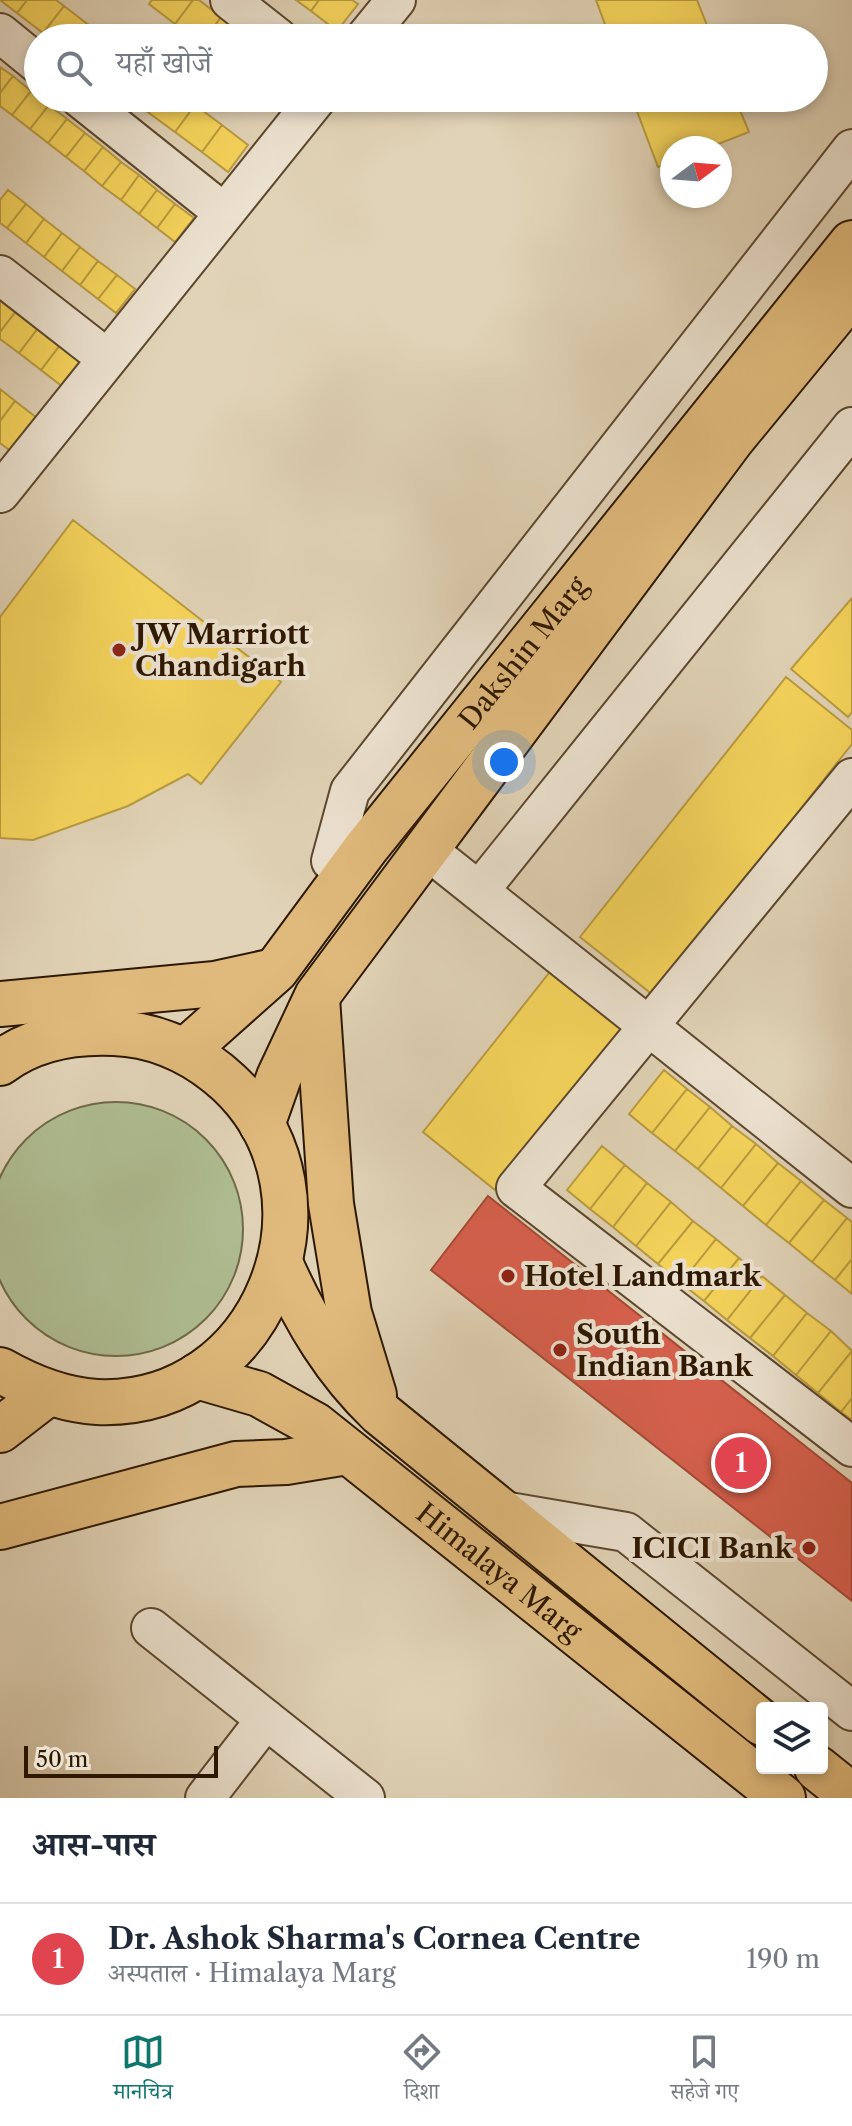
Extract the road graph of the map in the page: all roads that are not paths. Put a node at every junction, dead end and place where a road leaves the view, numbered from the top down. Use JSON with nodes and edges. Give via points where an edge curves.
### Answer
{"nodes":[{"id":1,"x":230,"y":0,"type":"edge"},
{"id":2,"x":396,"y":0,"type":"edge"},
{"id":3,"x":260,"y":24,"type":"edge"},
{"id":4,"x":376,"y":24,"type":"edge"},
{"id":5,"x":0,"y":33,"type":"edge"},
{"id":6,"x":24,"y":53,"type":"edge"},
{"id":7,"x":98,"y":112,"type":"edge"},
{"id":8,"x":306,"y":112,"type":"edge"},
{"id":9,"x":852,"y":149,"type":"edge"},
{"id":10,"x":209,"y":201,"type":"dead end"},
{"id":11,"x":852,"y":243,"type":"edge"},
{"id":12,"x":0,"y":275,"type":"edge"},
{"id":13,"x":852,"y":293,"type":"edge"},
{"id":14,"x":91,"y":346,"type":"dead end"},
{"id":15,"x":852,"y":427,"type":"edge"},
{"id":16,"x":0,"y":493,"type":"edge"},
{"id":17,"x":852,"y":778,"type":"edge"},
{"id":18,"x":426,"y":849,"type":"junction"},
{"id":19,"x":349,"y":875,"type":"junction"},
{"id":20,"x":479,"y":891,"type":"junction"},
{"id":21,"x":276,"y":970,"type":"junction"},
{"id":22,"x":317,"y":996,"type":"junction"},
{"id":23,"x":0,"y":1004,"type":"edge"},
{"id":24,"x":650,"y":1027,"type":"junction"},
{"id":25,"x":185,"y":1051,"type":"junction"},
{"id":26,"x":4,"y":1059,"type":"edge"},
{"id":27,"x":262,"y":1125,"type":"junction"},
{"id":28,"x":849,"y":1179,"type":"edge"},
{"id":29,"x":281,"y":1265,"type":"junction"},
{"id":30,"x":0,"y":1370,"type":"edge"},
{"id":31,"x":197,"y":1376,"type":"junction"},
{"id":32,"x":48,"y":1393,"type":"junction"},
{"id":33,"x":380,"y":1413,"type":"junction"},
{"id":34,"x":0,"y":1430,"type":"edge"},
{"id":35,"x":852,"y":1447,"type":"edge"},
{"id":36,"x":347,"y":1452,"type":"junction"},
{"id":37,"x":503,"y":1511,"type":"junction"},
{"id":38,"x":16,"y":1522,"type":"edge"},
{"id":39,"x":0,"y":1553,"type":"edge"},
{"id":40,"x":151,"y":1628,"type":"dead end"},
{"id":41,"x":852,"y":1711,"type":"edge"},
{"id":42,"x":756,"y":1718,"type":"edge"},
{"id":43,"x":266,"y":1719,"type":"junction"},
{"id":44,"x":824,"y":1774,"type":"edge"},
{"id":45,"x":852,"y":1796,"type":"edge"},
{"id":46,"x":205,"y":1798,"type":"edge"},
{"id":47,"x":365,"y":1798,"type":"edge"},
{"id":48,"x":783,"y":1798,"type":"edge"}],
"edges":[{"from":1,"to":3,"type":"street"},
{"from":2,"to":4,"type":"street"},
{"from":5,"to":6,"type":"street"},
{"from":7,"to":10,"type":"street"},
{"from":8,"to":16,"type":"street"},
{"from":9,"to":19,"type":"street","via":[[350,791],[331,861]]},
{"from":11,"to":19,"type":"main road","name":"Dakshin Marg"},
{"from":12,"to":14,"type":"street"},
{"from":13,"to":18,"type":"main road","name":"Dakshin Marg","via":[[732,439]]},
{"from":15,"to":20,"type":"street"},
{"from":17,"to":24,"type":"street"},
{"from":18,"to":20,"type":"street"},
{"from":18,"to":22,"type":"main road","name":"Dakshin Marg"},
{"from":19,"to":21,"type":"main road","name":"Dakshin Marg"},
{"from":20,"to":24,"type":"street"},
{"from":21,"to":23,"type":"main road","via":[[215,984]]},
{"from":21,"to":25,"type":"main road","name":"Dakshin Marg"},
{"from":22,"to":27,"type":"main road","name":"Dakshin Marg"},
{"from":22,"to":33,"type":"main road","via":[[331,1204],[349,1313]]},
{"from":24,"to":28,"type":"street"},
{"from":24,"to":35,"type":"street","via":[[516,1188]]},
{"from":25,"to":26,"type":"main road","via":[[143,1035],[98,1031],[53,1037]]},
{"from":25,"to":27,"type":"main road","via":[[242,1095]]},
{"from":27,"to":29,"type":"main road","via":[[281,1170],[287,1217]]},
{"from":29,"to":31,"type":"main road","via":[[263,1309],[234,1347]]},
{"from":29,"to":33,"type":"main road","name":"Himalaya Marg","via":[[323,1345]]},
{"from":30,"to":32,"type":"main road"},
{"from":31,"to":32,"type":"main road","via":[[149,1396],[98,1402]]},
{"from":31,"to":36,"type":"main road","name":"Himalaya Marg","via":[[259,1394],[315,1425]]},
{"from":32,"to":34,"type":"main road"},
{"from":33,"to":37,"type":"main road","name":"Himalaya Marg"},
{"from":36,"to":38,"type":"main road","via":[[236,1464]]},
{"from":36,"to":48,"type":"main road","name":"Himalaya Marg"},
{"from":37,"to":41,"type":"street","via":[[626,1532]]},
{"from":37,"to":42,"type":"main road","name":"Himalaya Marg"},
{"from":38,"to":39,"type":"street"},
{"from":40,"to":43,"type":"street"},
{"from":43,"to":46,"type":"street"},
{"from":43,"to":47,"type":"street"},
{"from":44,"to":45,"type":"main road"}]}
